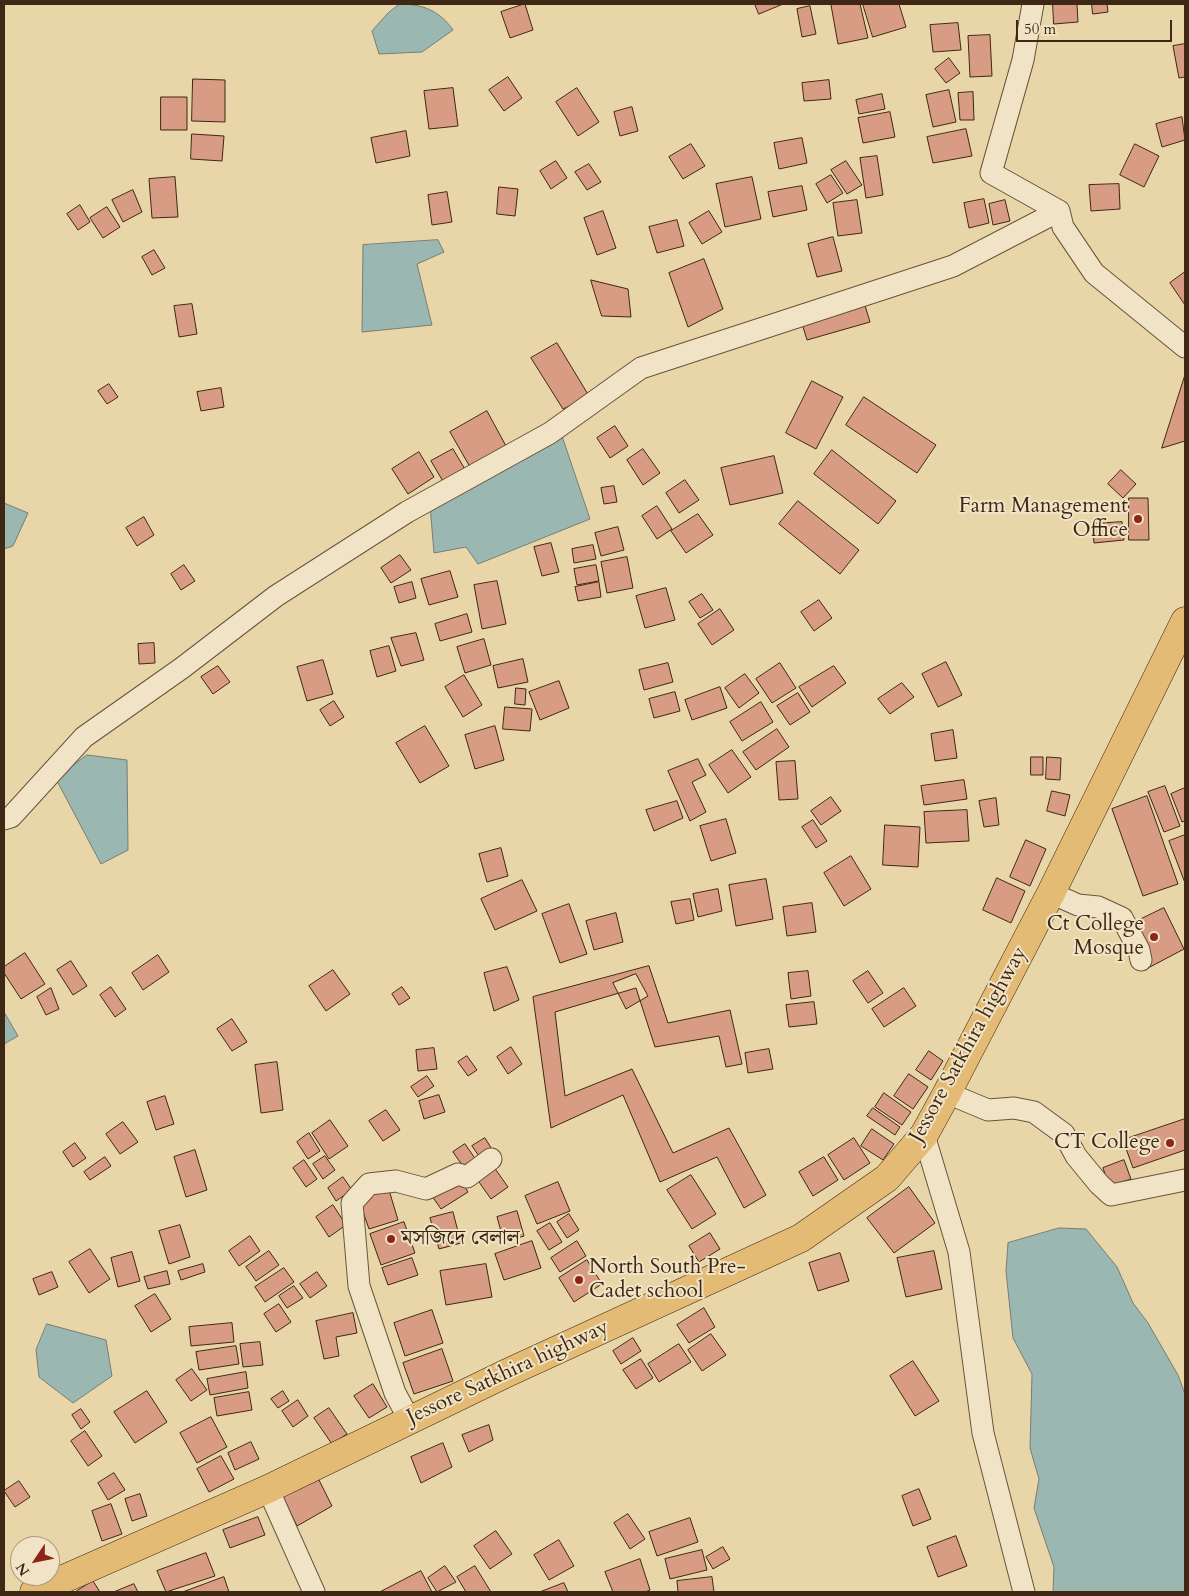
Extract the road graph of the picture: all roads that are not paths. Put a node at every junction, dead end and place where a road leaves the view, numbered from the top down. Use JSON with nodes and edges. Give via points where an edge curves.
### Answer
{"nodes":[{"id":1,"x":1033,"y":4,"type":"edge"},
{"id":2,"x":1058,"y":211,"type":"junction"},
{"id":3,"x":1185,"y":347,"type":"edge"},
{"id":4,"x":1185,"y":621,"type":"edge"},
{"id":5,"x":4,"y":819,"type":"edge"},
{"id":6,"x":1051,"y":893,"type":"junction"},
{"id":7,"x":1141,"y":960,"type":"dead end"},
{"id":8,"x":947,"y":1094,"type":"junction"},
{"id":9,"x":924,"y":1135,"type":"junction"},
{"id":10,"x":491,"y":1159,"type":"dead end"},
{"id":11,"x":1185,"y":1180,"type":"edge"},
{"id":12,"x":409,"y":1419,"type":"junction"},
{"id":13,"x":268,"y":1490,"type":"junction"},
{"id":14,"x":34,"y":1592,"type":"edge"},
{"id":15,"x":314,"y":1592,"type":"edge"},
{"id":16,"x":1024,"y":1592,"type":"edge"}],
"edges":[{"from":1,"to":2,"type":"street","via":[[1023,60],[991,173]]},
{"from":2,"to":3,"type":"street","via":[[1064,227],[1094,273]]},
{"from":2,"to":5,"type":"street","via":[[953,266],[641,368],[550,434],[408,512],[276,596],[84,737],[11,817]]},
{"from":4,"to":6,"type":"highway","name":"Jessore Satkhira highway"},
{"from":6,"to":7,"type":"street","via":[[1078,906],[1098,907],[1122,918]]},
{"from":6,"to":8,"type":"highway","name":"Jessore Satkhira highway"},
{"from":8,"to":9,"type":"highway","name":"Jessore Satkhira highway"},
{"from":8,"to":11,"type":"street","via":[[988,1110],[1014,1108],[1034,1112],[1064,1134],[1076,1156],[1111,1195]]},
{"from":9,"to":12,"type":"highway","name":"Jessore Satkhira highway","via":[[887,1178],[801,1238]]},
{"from":9,"to":16,"type":"street","via":[[959,1252],[983,1433]]},
{"from":10,"to":12,"type":"street","via":[[467,1177],[458,1174],[426,1189],[396,1181],[369,1184],[352,1203],[359,1286],[395,1393]]},
{"from":12,"to":13,"type":"highway","name":"Jessore Satkhira highway"},
{"from":13,"to":14,"type":"highway","name":"Jessore Satkhira highway"},
{"from":13,"to":15,"type":"street"}]}
